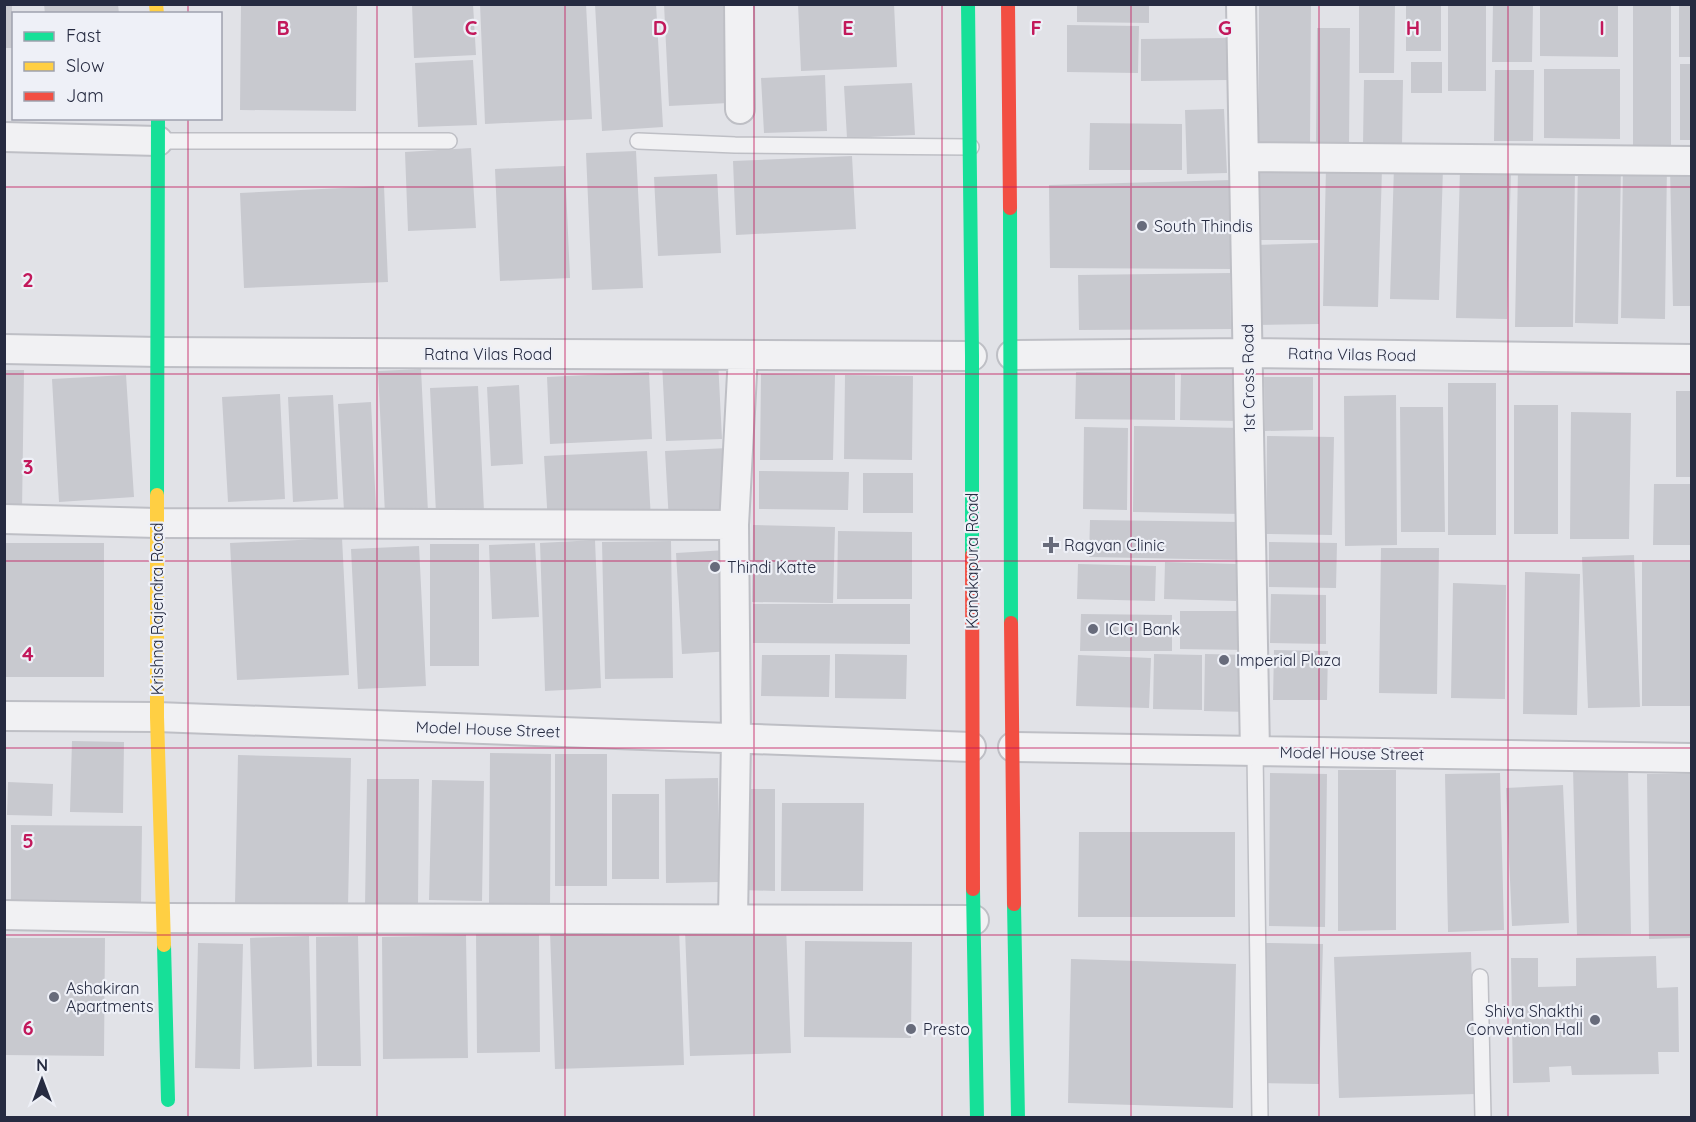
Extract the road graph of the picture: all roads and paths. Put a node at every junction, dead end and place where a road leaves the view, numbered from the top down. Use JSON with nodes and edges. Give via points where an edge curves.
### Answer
{"nodes":[{"id":1,"x":739,"y":4,"type":"edge"},
{"id":2,"x":968,"y":4,"type":"edge"},
{"id":3,"x":1008,"y":4,"type":"edge"},
{"id":4,"x":1241,"y":4,"type":"edge"},
{"id":5,"x":740,"y":109,"type":"dead end"},
{"id":6,"x":158,"y":130,"type":"edge"},
{"id":7,"x":4,"y":137,"type":"edge"},
{"id":8,"x":449,"y":141,"type":"dead end"},
{"id":9,"x":638,"y":141,"type":"dead end"},
{"id":10,"x":971,"y":147,"type":"junction"},
{"id":11,"x":1244,"y":157,"type":"junction"},
{"id":12,"x":1692,"y":160,"type":"edge"},
{"id":13,"x":4,"y":349,"type":"edge"},
{"id":14,"x":159,"y":352,"type":"junction"},
{"id":15,"x":1248,"y":353,"type":"junction"},
{"id":16,"x":743,"y":355,"type":"junction"},
{"id":17,"x":1012,"y":355,"type":"junction"},
{"id":18,"x":972,"y":356,"type":"junction"},
{"id":19,"x":1692,"y":358,"type":"edge"},
{"id":20,"x":4,"y":519,"type":"edge"},
{"id":21,"x":157,"y":523,"type":"junction"},
{"id":22,"x":734,"y":525,"type":"junction"},
{"id":23,"x":4,"y":716,"type":"edge"},
{"id":24,"x":157,"y":717,"type":"junction"},
{"id":25,"x":736,"y":739,"type":"junction"},
{"id":26,"x":971,"y":747,"type":"junction"},
{"id":27,"x":1013,"y":747,"type":"junction"},
{"id":28,"x":1255,"y":752,"type":"junction"},
{"id":29,"x":1692,"y":758,"type":"edge"},
{"id":30,"x":4,"y":915,"type":"edge"},
{"id":31,"x":162,"y":918,"type":"junction"},
{"id":32,"x":733,"y":919,"type":"junction"},
{"id":33,"x":974,"y":920,"type":"junction"},
{"id":34,"x":1480,"y":977,"type":"dead end"},
{"id":35,"x":168,"y":1106,"type":"dead end"},
{"id":36,"x":977,"y":1118,"type":"edge"},
{"id":37,"x":1018,"y":1118,"type":"edge"},
{"id":38,"x":1260,"y":1118,"type":"edge"},
{"id":39,"x":1483,"y":1118,"type":"edge"}],
"edges":[{"from":1,"to":5,"type":"street"},
{"from":2,"to":10,"type":"main road","name":"Kanakapura Road"},
{"from":3,"to":17,"type":"main road"},
{"from":4,"to":11,"type":"street","name":"1st Cross Road"},
{"from":6,"to":7,"type":"street"},
{"from":6,"to":8,"type":"lane"},
{"from":6,"to":14,"type":"main road","name":"Krishna Rajendra Road"},
{"from":9,"to":10,"type":"lane"},
{"from":10,"to":18,"type":"main road","name":"Kanakapura Road"},
{"from":11,"to":12,"type":"street"},
{"from":11,"to":15,"type":"street","name":"1st Cross Road"},
{"from":13,"to":14,"type":"street","name":"Ratna Vilas Road"},
{"from":14,"to":16,"type":"street","name":"Ratna Vilas Road"},
{"from":14,"to":21,"type":"main road","name":"Krishna Rajendra Road"},
{"from":15,"to":17,"type":"street","name":"Ratna Vilas Road"},
{"from":15,"to":19,"type":"street","name":"Ratna Vilas Road"},
{"from":15,"to":28,"type":"street","name":"1st Cross Road"},
{"from":16,"to":18,"type":"street","name":"Ratna Vilas Road"},
{"from":16,"to":22,"type":"street"},
{"from":17,"to":27,"type":"main road"},
{"from":18,"to":26,"type":"main road","name":"Kanakapura Road"},
{"from":20,"to":21,"type":"street"},
{"from":21,"to":22,"type":"street"},
{"from":21,"to":24,"type":"main road","name":"Krishna Rajendra Road"},
{"from":22,"to":25,"type":"street"},
{"from":23,"to":24,"type":"street","name":"Model House Street"},
{"from":24,"to":25,"type":"street","name":"Model House Street"},
{"from":24,"to":31,"type":"main road","name":"Krishna Rajendra Road"},
{"from":25,"to":26,"type":"street","name":"Model House Street"},
{"from":25,"to":32,"type":"street"},
{"from":26,"to":33,"type":"main road","name":"Kanakapura Road"},
{"from":27,"to":28,"type":"street","name":"Model House Street"},
{"from":27,"to":37,"type":"main road"},
{"from":28,"to":29,"type":"street","name":"Model House Street"},
{"from":28,"to":38,"type":"lane"},
{"from":30,"to":31,"type":"street"},
{"from":31,"to":32,"type":"street"},
{"from":31,"to":35,"type":"main road","name":"Krishna Rajendra Road"},
{"from":32,"to":33,"type":"street"},
{"from":33,"to":36,"type":"main road","name":"Kanakapura Road"},
{"from":34,"to":39,"type":"lane"}]}
